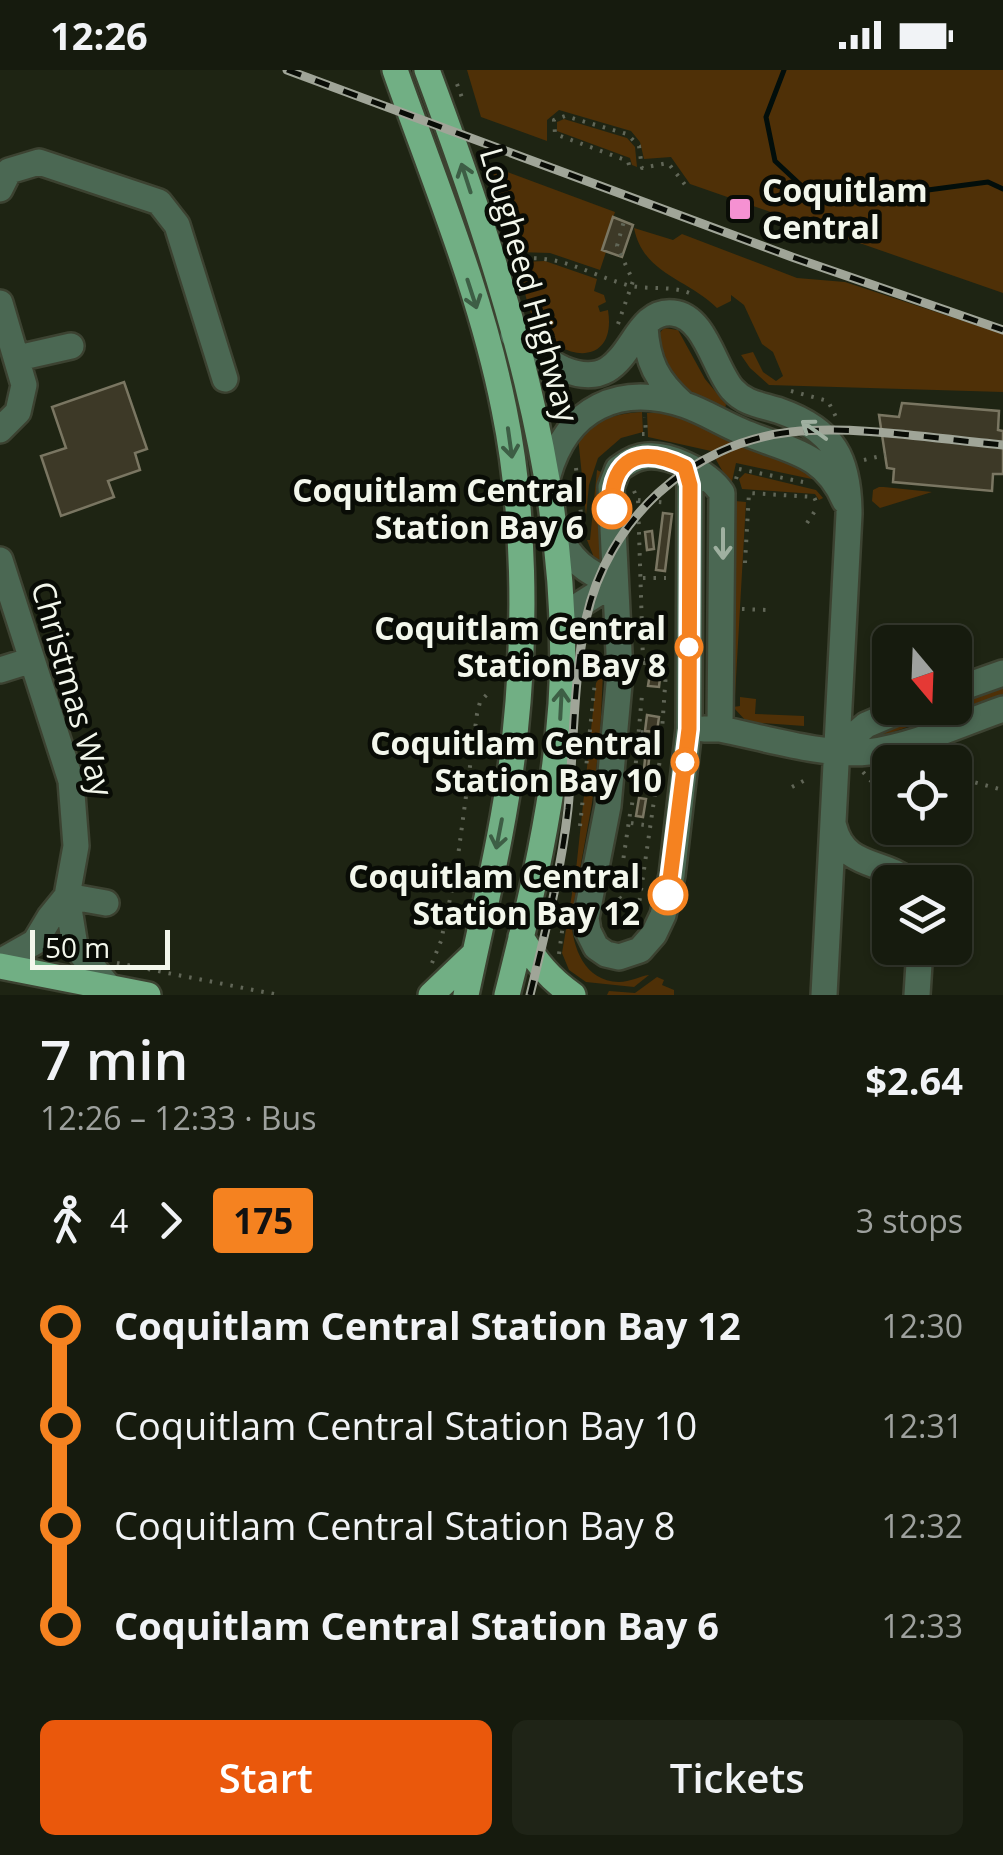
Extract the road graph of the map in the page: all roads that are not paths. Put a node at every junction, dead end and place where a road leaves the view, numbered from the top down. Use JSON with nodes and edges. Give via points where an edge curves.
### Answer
{"nodes":[{"id":1,"x":395,"y":70,"type":"edge"},
{"id":2,"x":427,"y":70,"type":"edge"},
{"id":3,"x":0,"y":189,"type":"edge"},
{"id":4,"x":0,"y":303,"type":"edge"},
{"id":5,"x":645,"y":327,"type":"junction"},
{"id":6,"x":512,"y":335,"type":"junction"},
{"id":7,"x":71,"y":346,"type":"dead end"},
{"id":8,"x":18,"y":358,"type":"junction"},
{"id":9,"x":225,"y":379,"type":"dead end"},
{"id":10,"x":733,"y":390,"type":"junction"},
{"id":11,"x":685,"y":405,"type":"junction"},
{"id":12,"x":712,"y":418,"type":"junction"},
{"id":13,"x":0,"y":430,"type":"edge"},
{"id":14,"x":685,"y":467,"type":"junction"},
{"id":15,"x":548,"y":475,"type":"junction"},
{"id":16,"x":849,"y":514,"type":"junction"},
{"id":17,"x":556,"y":532,"type":"junction"},
{"id":18,"x":0,"y":560,"type":"edge"},
{"id":19,"x":614,"y":583,"type":"junction"},
{"id":20,"x":562,"y":616,"type":"junction"},
{"id":21,"x":32,"y":660,"type":"junction"},
{"id":22,"x":0,"y":670,"type":"edge"},
{"id":23,"x":1003,"y":673,"type":"edge"},
{"id":24,"x":972,"y":684,"type":"edge"},
{"id":25,"x":1003,"y":708,"type":"edge"},
{"id":26,"x":872,"y":722,"type":"edge"},
{"id":27,"x":680,"y":726,"type":"junction"},
{"id":28,"x":720,"y":728,"type":"junction"},
{"id":29,"x":836,"y":751,"type":"junction"},
{"id":30,"x":834,"y":824,"type":"junction"},
{"id":31,"x":876,"y":865,"type":"edge"},
{"id":32,"x":67,"y":896,"type":"junction"},
{"id":33,"x":106,"y":904,"type":"dead end"},
{"id":34,"x":521,"y":938,"type":"junction"},
{"id":35,"x":474,"y":954,"type":"junction"},
{"id":36,"x":0,"y":964,"type":"edge"},
{"id":37,"x":919,"y":965,"type":"edge"},
{"id":38,"x":428,"y":984,"type":"edge"},
{"id":39,"x":108,"y":987,"type":"junction"},
{"id":40,"x":148,"y":995,"type":"edge"},
{"id":41,"x":466,"y":995,"type":"edge"},
{"id":42,"x":507,"y":995,"type":"edge"},
{"id":43,"x":573,"y":995,"type":"edge"},
{"id":44,"x":824,"y":995,"type":"edge"},
{"id":45,"x":918,"y":995,"type":"edge"}],
"edges":[{"from":1,"to":35,"type":"main road","name":"Lougheed Highway","one_way":true,"via":[[494,366],[515,485],[515,733]]},
{"from":6,"to":2,"type":"main road","name":"Lougheed Highway","one_way":true},
{"from":3,"to":9,"type":"street","via":[[9,171],[39,162],[159,202],[176,225]]},
{"from":4,"to":8,"type":"street"},
{"from":5,"to":6,"type":"street","via":[[614,366],[596,375],[561,368]]},
{"from":5,"to":10,"type":"street","via":[[668,312],[684,316]]},
{"from":5,"to":11,"type":"street","via":[[651,366]]},
{"from":6,"to":15,"type":"main road","name":"Lougheed Highway"},
{"from":7,"to":8,"type":"street"},
{"from":8,"to":13,"type":"street","via":[[22,401]]},
{"from":10,"to":12,"type":"street","via":[[734,414]]},
{"from":16,"to":10,"type":"street","one_way":true,"via":[[847,471],[832,444],[804,421]]},
{"from":11,"to":12,"type":"street"},
{"from":11,"to":15,"type":"street","via":[[641,397],[600,406],[568,428]]},
{"from":12,"to":16,"type":"street","via":[[822,464]]},
{"from":14,"to":19,"type":"street","via":[[654,456],[618,469],[611,487]]},
{"from":14,"to":27,"type":"street","via":[[690,485]]},
{"from":14,"to":28,"type":"street","one_way":true,"via":[[708,478],[723,499]]},
{"from":15,"to":17,"type":"main road","name":"Lougheed Highway"},
{"from":16,"to":29,"type":"street"},
{"from":17,"to":19,"type":"street","via":[[570,558]]},
{"from":17,"to":20,"type":"main road","name":"Lougheed Highway"},
{"from":18,"to":21,"type":"street","name":"Christmas Way"},
{"from":19,"to":20,"type":"street"},
{"from":19,"to":27,"type":"street","via":[[618,718],[586,918],[591,939],[606,954],[625,957],[640,950],[663,914],[672,874]]},
{"from":34,"to":20,"type":"main road","name":"Lougheed Highway","one_way":true,"via":[[556,756]]},
{"from":21,"to":22,"type":"street"},
{"from":21,"to":32,"type":"street","name":"Christmas Way","via":[[72,792],[76,846]]},
{"from":23,"to":24,"type":"street"},
{"from":25,"to":29,"type":"street","via":[[884,749]]},
{"from":26,"to":29,"type":"street"},
{"from":27,"to":28,"type":"street"},
{"from":28,"to":29,"type":"street"},
{"from":29,"to":30,"type":"street"},
{"from":30,"to":31,"type":"street","via":[[853,857]]},
{"from":30,"to":44,"type":"street"},
{"from":32,"to":33,"type":"street"},
{"from":32,"to":36,"type":"street","name":"Christmas Way","via":[[35,942]]},
{"from":32,"to":39,"type":"street","name":"Christmas Way","via":[[74,946]]},
{"from":34,"to":42,"type":"main road","name":"Lougheed Highway"},
{"from":34,"to":43,"type":"main road","via":[[555,983]]},
{"from":35,"to":38,"type":"main road"},
{"from":35,"to":41,"type":"main road","name":"Lougheed Highway"},
{"from":36,"to":39,"type":"main road"},
{"from":37,"to":45,"type":"street"},
{"from":39,"to":40,"type":"main road"}]}
